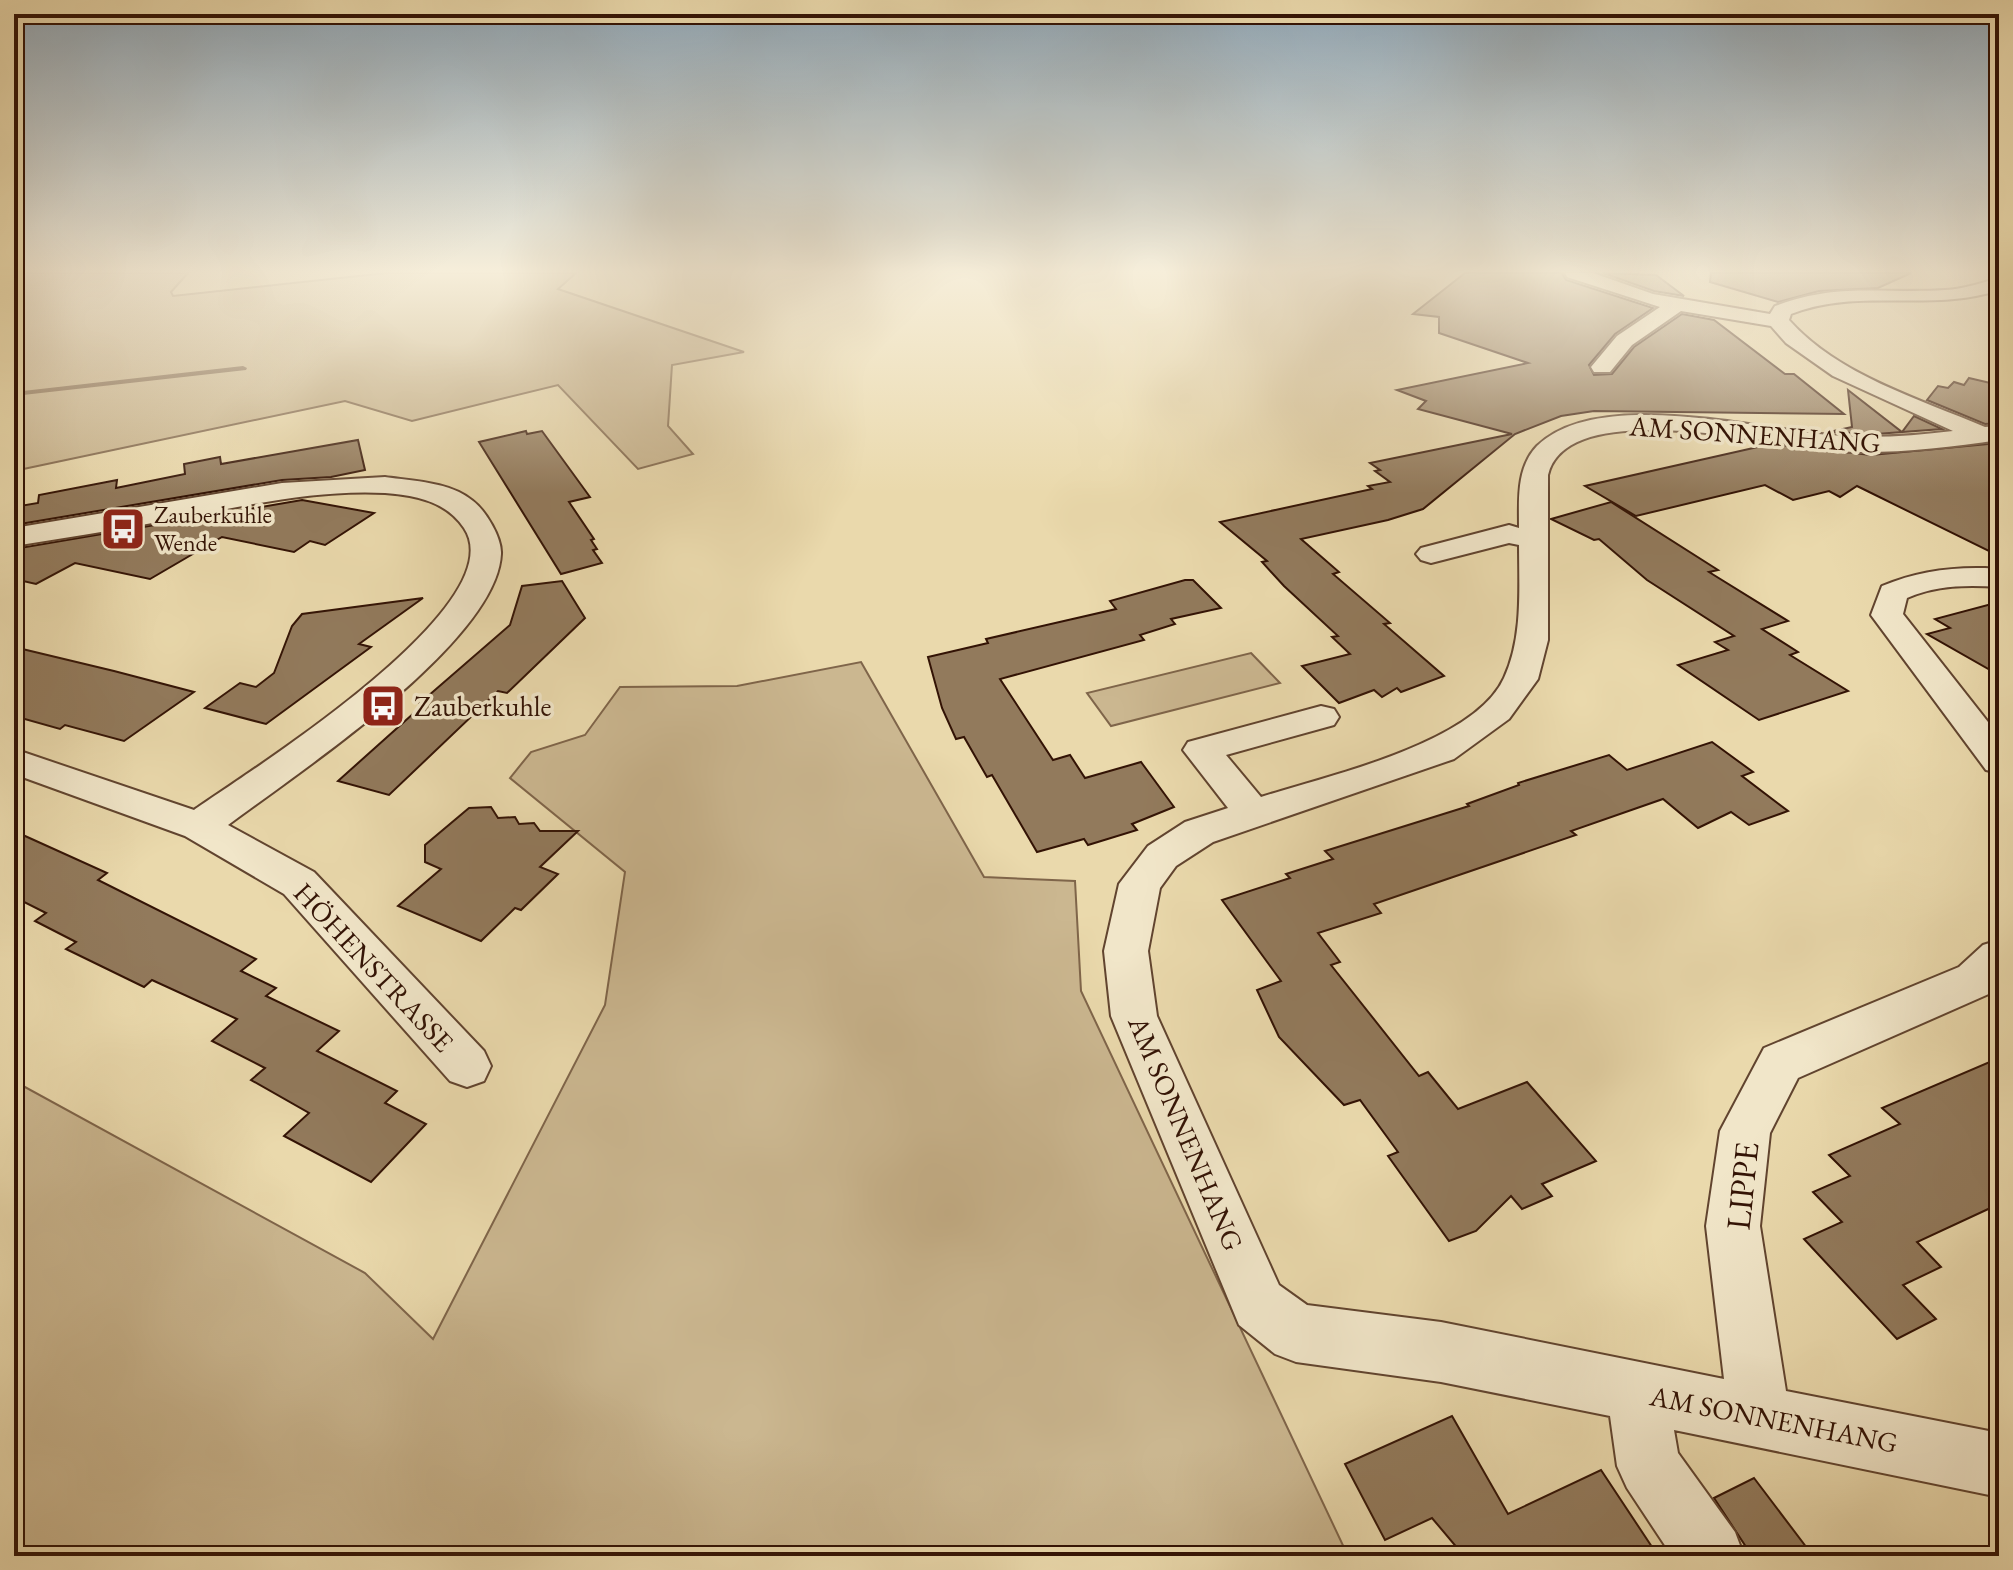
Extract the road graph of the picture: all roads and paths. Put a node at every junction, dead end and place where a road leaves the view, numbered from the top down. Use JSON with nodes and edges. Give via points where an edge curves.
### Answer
{"nodes":[{"id":1,"x":1620,"y":346,"type":"edge"},
{"id":2,"x":1802,"y":346,"type":"edge"},
{"id":3,"x":1602,"y":367,"type":"dead end"},
{"id":4,"x":1994,"y":437,"type":"edge"},
{"id":5,"x":14,"y":537,"type":"edge"},
{"id":6,"x":1532,"y":540,"type":"junction"},
{"id":7,"x":1431,"y":554,"type":"dead end"},
{"id":8,"x":1999,"y":578,"type":"edge"},
{"id":9,"x":1321,"y":717,"type":"dead end"},
{"id":10,"x":14,"y":761,"type":"edge"},
{"id":11,"x":1999,"y":761,"type":"edge"},
{"id":12,"x":1254,"y":814,"type":"junction"},
{"id":13,"x":199,"y":826,"type":"junction"},
{"id":14,"x":1999,"y":957,"type":"edge"},
{"id":15,"x":467,"y":1066,"type":"dead end"},
{"id":16,"x":1636,"y":1391,"type":"junction"},
{"id":17,"x":1759,"y":1415,"type":"junction"},
{"id":18,"x":1999,"y":1465,"type":"edge"},
{"id":19,"x":1711,"y":1556,"type":"edge"}],
"edges":[{"from":1,"to":3,"type":"street"},
{"from":2,"to":4,"type":"street","via":[[1872,386]]},
{"from":4,"to":6,"type":"street","name":"AM SONNENHANG","via":[[1870,445],[1657,424],[1584,430],[1555,444],[1539,461]]},
{"from":5,"to":13,"type":"street","via":[[300,488],[360,484],[404,486],[455,500],[478,521],[488,553],[468,604],[430,646],[366,701]]},
{"from":6,"to":7,"type":"street","via":[[1509,534]]},
{"from":6,"to":12,"type":"street","name":"AM SONNENHANG","via":[[1530,641],[1521,679],[1502,707],[1441,751]]},
{"from":8,"to":11,"type":"street","via":[[1933,578],[1893,593],[1887,615]]},
{"from":9,"to":12,"type":"street","via":[[1201,750]]},
{"from":10,"to":13,"type":"street","name":"HÖHENSTRASSE"},
{"from":12,"to":16,"type":"street","name":"AM SONNENHANG","via":[[1199,832],[1162,856],[1140,884],[1126,951],[1134,1016],[1259,1305],[1296,1333],[1441,1352]]},
{"from":13,"to":15,"type":"street","name":"HÖHENSTRASSE","via":[[299,883]]},
{"from":14,"to":17,"type":"street","name":"LIPPE","via":[[1975,980],[1781,1063],[1756,1110],[1745,1131],[1733,1226]]},
{"from":16,"to":17,"type":"street","name":"AM SONNENHANG"},
{"from":16,"to":19,"type":"street","via":[[1649,1466]]},
{"from":17,"to":18,"type":"street","name":"AM SONNENHANG"}]}
